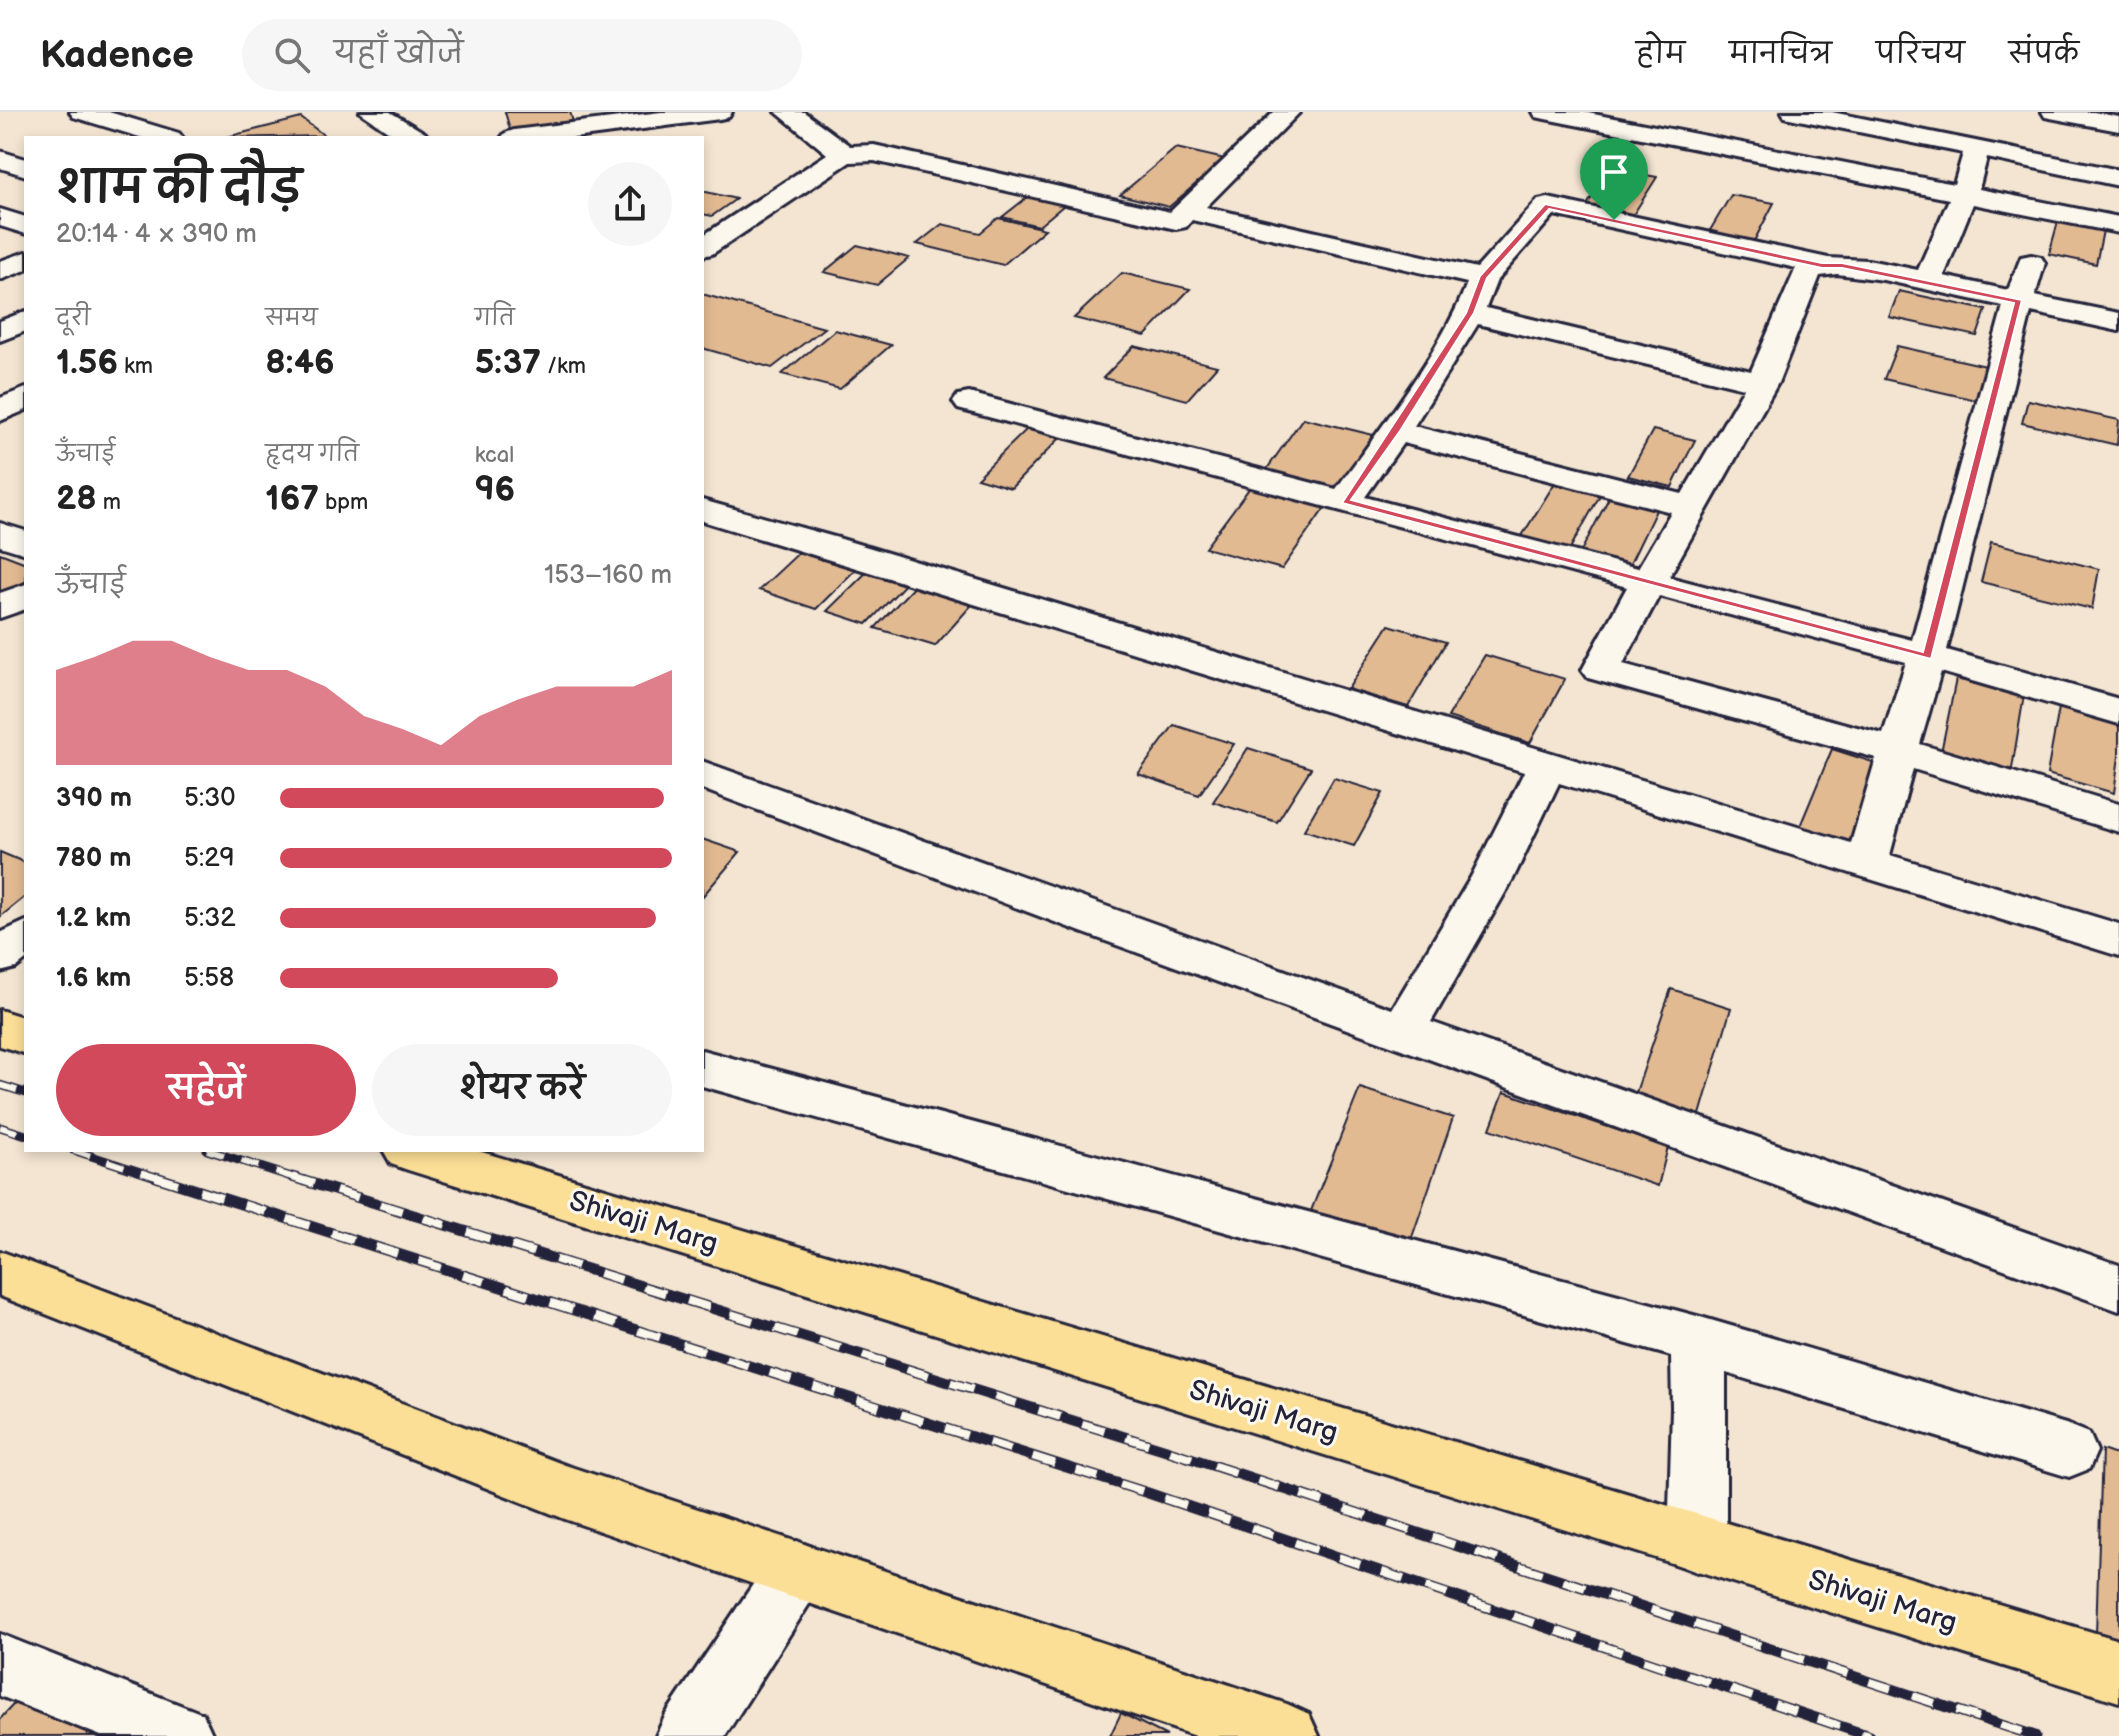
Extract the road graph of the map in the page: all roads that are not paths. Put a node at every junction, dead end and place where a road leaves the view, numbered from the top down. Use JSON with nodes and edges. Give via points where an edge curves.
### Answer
{"nodes":[{"id":1,"x":82,"y":112,"type":"edge"},
{"id":2,"x":372,"y":112,"type":"edge"},
{"id":3,"x":720,"y":112,"type":"edge"},
{"id":4,"x":788,"y":112,"type":"edge"},
{"id":5,"x":1288,"y":112,"type":"edge"},
{"id":6,"x":1545,"y":112,"type":"edge"},
{"id":7,"x":1794,"y":112,"type":"edge"},
{"id":8,"x":2054,"y":112,"type":"edge"},
{"id":9,"x":591,"y":119,"type":"edge"},
{"id":10,"x":2119,"y":124,"type":"edge"},
{"id":11,"x":163,"y":136,"type":"edge"},
{"id":12,"x":413,"y":136,"type":"edge"},
{"id":13,"x":522,"y":136,"type":"edge"},
{"id":14,"x":1977,"y":148,"type":"junction"},
{"id":15,"x":844,"y":154,"type":"junction"},
{"id":16,"x":0,"y":159,"type":"edge"},
{"id":17,"x":24,"y":167,"type":"edge"},
{"id":18,"x":2119,"y":178,"type":"edge"},
{"id":19,"x":1964,"y":194,"type":"junction"},
{"id":20,"x":1187,"y":211,"type":"junction"},
{"id":21,"x":0,"y":217,"type":"edge"},
{"id":22,"x":24,"y":225,"type":"edge"},
{"id":23,"x":2119,"y":225,"type":"edge"},
{"id":24,"x":704,"y":247,"type":"edge"},
{"id":25,"x":24,"y":261,"type":"edge"},
{"id":26,"x":2031,"y":263,"type":"dead end"},
{"id":27,"x":1822,"y":265,"type":"junction"},
{"id":28,"x":0,"y":271,"type":"edge"},
{"id":29,"x":1483,"y":278,"type":"junction"},
{"id":30,"x":1928,"y":281,"type":"junction"},
{"id":31,"x":2019,"y":301,"type":"junction"},
{"id":32,"x":1470,"y":313,"type":"junction"},
{"id":33,"x":24,"y":321,"type":"edge"},
{"id":34,"x":2119,"y":322,"type":"edge"},
{"id":35,"x":0,"y":332,"type":"edge"},
{"id":36,"x":1762,"y":383,"type":"junction"},
{"id":37,"x":24,"y":398,"type":"edge"},
{"id":38,"x":969,"y":402,"type":"dead end"},
{"id":39,"x":0,"y":411,"type":"edge"},
{"id":40,"x":1395,"y":431,"type":"junction"},
{"id":41,"x":1345,"y":501,"type":"junction"},
{"id":42,"x":1692,"y":507,"type":"junction"},
{"id":43,"x":704,"y":511,"type":"edge"},
{"id":44,"x":0,"y":533,"type":"edge"},
{"id":45,"x":24,"y":543,"type":"edge"},
{"id":46,"x":1648,"y":582,"type":"junction"},
{"id":47,"x":24,"y":596,"type":"edge"},
{"id":48,"x":0,"y":607,"type":"edge"},
{"id":49,"x":1927,"y":656,"type":"junction"},
{"id":50,"x":2119,"y":712,"type":"edge"},
{"id":51,"x":1898,"y":751,"type":"junction"},
{"id":52,"x":1548,"y":765,"type":"junction"},
{"id":53,"x":704,"y":775,"type":"edge"},
{"id":54,"x":2119,"y":818,"type":"edge"},
{"id":55,"x":1866,"y":863,"type":"junction"},
{"id":56,"x":24,"y":938,"type":"edge"},
{"id":57,"x":2119,"y":940,"type":"edge"},
{"id":58,"x":0,"y":956,"type":"edge"},
{"id":59,"x":0,"y":1028,"type":"edge"},
{"id":60,"x":1403,"y":1030,"type":"junction"},
{"id":61,"x":24,"y":1035,"type":"edge"},
{"id":62,"x":704,"y":1069,"type":"edge"},
{"id":63,"x":415,"y":1152,"type":"edge"},
{"id":64,"x":0,"y":1273,"type":"edge"},
{"id":65,"x":2119,"y":1288,"type":"edge"},
{"id":66,"x":1697,"y":1340,"type":"junction"},
{"id":67,"x":2069,"y":1451,"type":"dead end"},
{"id":68,"x":1697,"y":1544,"type":"junction"},
{"id":69,"x":797,"y":1570,"type":"junction"},
{"id":70,"x":0,"y":1665,"type":"edge"},
{"id":71,"x":2119,"y":1671,"type":"edge"},
{"id":72,"x":181,"y":1736,"type":"edge"},
{"id":73,"x":688,"y":1736,"type":"edge"},
{"id":74,"x":1287,"y":1736,"type":"edge"}],
"edges":[{"from":1,"to":11,"type":"street"},
{"from":2,"to":12,"type":"street"},
{"from":3,"to":9,"type":"street"},
{"from":4,"to":15,"type":"street"},
{"from":5,"to":20,"type":"street"},
{"from":6,"to":19,"type":"street"},
{"from":7,"to":14,"type":"street"},
{"from":8,"to":10,"type":"street"},
{"from":9,"to":13,"type":"street"},
{"from":14,"to":18,"type":"street"},
{"from":14,"to":19,"type":"street"},
{"from":15,"to":20,"type":"street","via":[[874,153],[1176,221]]},
{"from":15,"to":24,"type":"street"},
{"from":16,"to":17,"type":"street"},
{"from":19,"to":23,"type":"street"},
{"from":19,"to":30,"type":"street"},
{"from":20,"to":29,"type":"street"},
{"from":21,"to":22,"type":"street"},
{"from":25,"to":28,"type":"street"},
{"from":26,"to":31,"type":"street"},
{"from":27,"to":29,"type":"street","via":[[1548,206]]},
{"from":27,"to":30,"type":"street"},
{"from":27,"to":36,"type":"street","via":[[1808,271]]},
{"from":29,"to":32,"type":"street"},
{"from":30,"to":31,"type":"street"},
{"from":31,"to":34,"type":"street"},
{"from":31,"to":49,"type":"street"},
{"from":32,"to":36,"type":"street"},
{"from":32,"to":40,"type":"street"},
{"from":33,"to":35,"type":"street"},
{"from":36,"to":42,"type":"street"},
{"from":37,"to":39,"type":"street"},
{"from":38,"to":41,"type":"street"},
{"from":40,"to":41,"type":"street"},
{"from":40,"to":42,"type":"street"},
{"from":41,"to":46,"type":"street"},
{"from":42,"to":46,"type":"street"},
{"from":43,"to":52,"type":"street"},
{"from":44,"to":45,"type":"street"},
{"from":46,"to":49,"type":"street"},
{"from":46,"to":51,"type":"street","via":[[1601,670]]},
{"from":47,"to":48,"type":"street"},
{"from":49,"to":50,"type":"street"},
{"from":49,"to":51,"type":"street"},
{"from":51,"to":54,"type":"street"},
{"from":51,"to":55,"type":"street"},
{"from":52,"to":55,"type":"street"},
{"from":52,"to":60,"type":"street","via":[[1492,879]]},
{"from":53,"to":60,"type":"street"},
{"from":55,"to":57,"type":"street"},
{"from":56,"to":58,"type":"street"},
{"from":59,"to":61,"type":"main road"},
{"from":60,"to":65,"type":"street"},
{"from":62,"to":66,"type":"street"},
{"from":63,"to":68,"type":"main road","name":"Shivaji Marg"},
{"from":64,"to":69,"type":"main road","via":[[565,1492]]},
{"from":66,"to":67,"type":"street"},
{"from":66,"to":68,"type":"street"},
{"from":68,"to":71,"type":"main road","name":"Shivaji Marg"},
{"from":69,"to":73,"type":"street"},
{"from":69,"to":74,"type":"main road"},
{"from":70,"to":72,"type":"street"}]}
